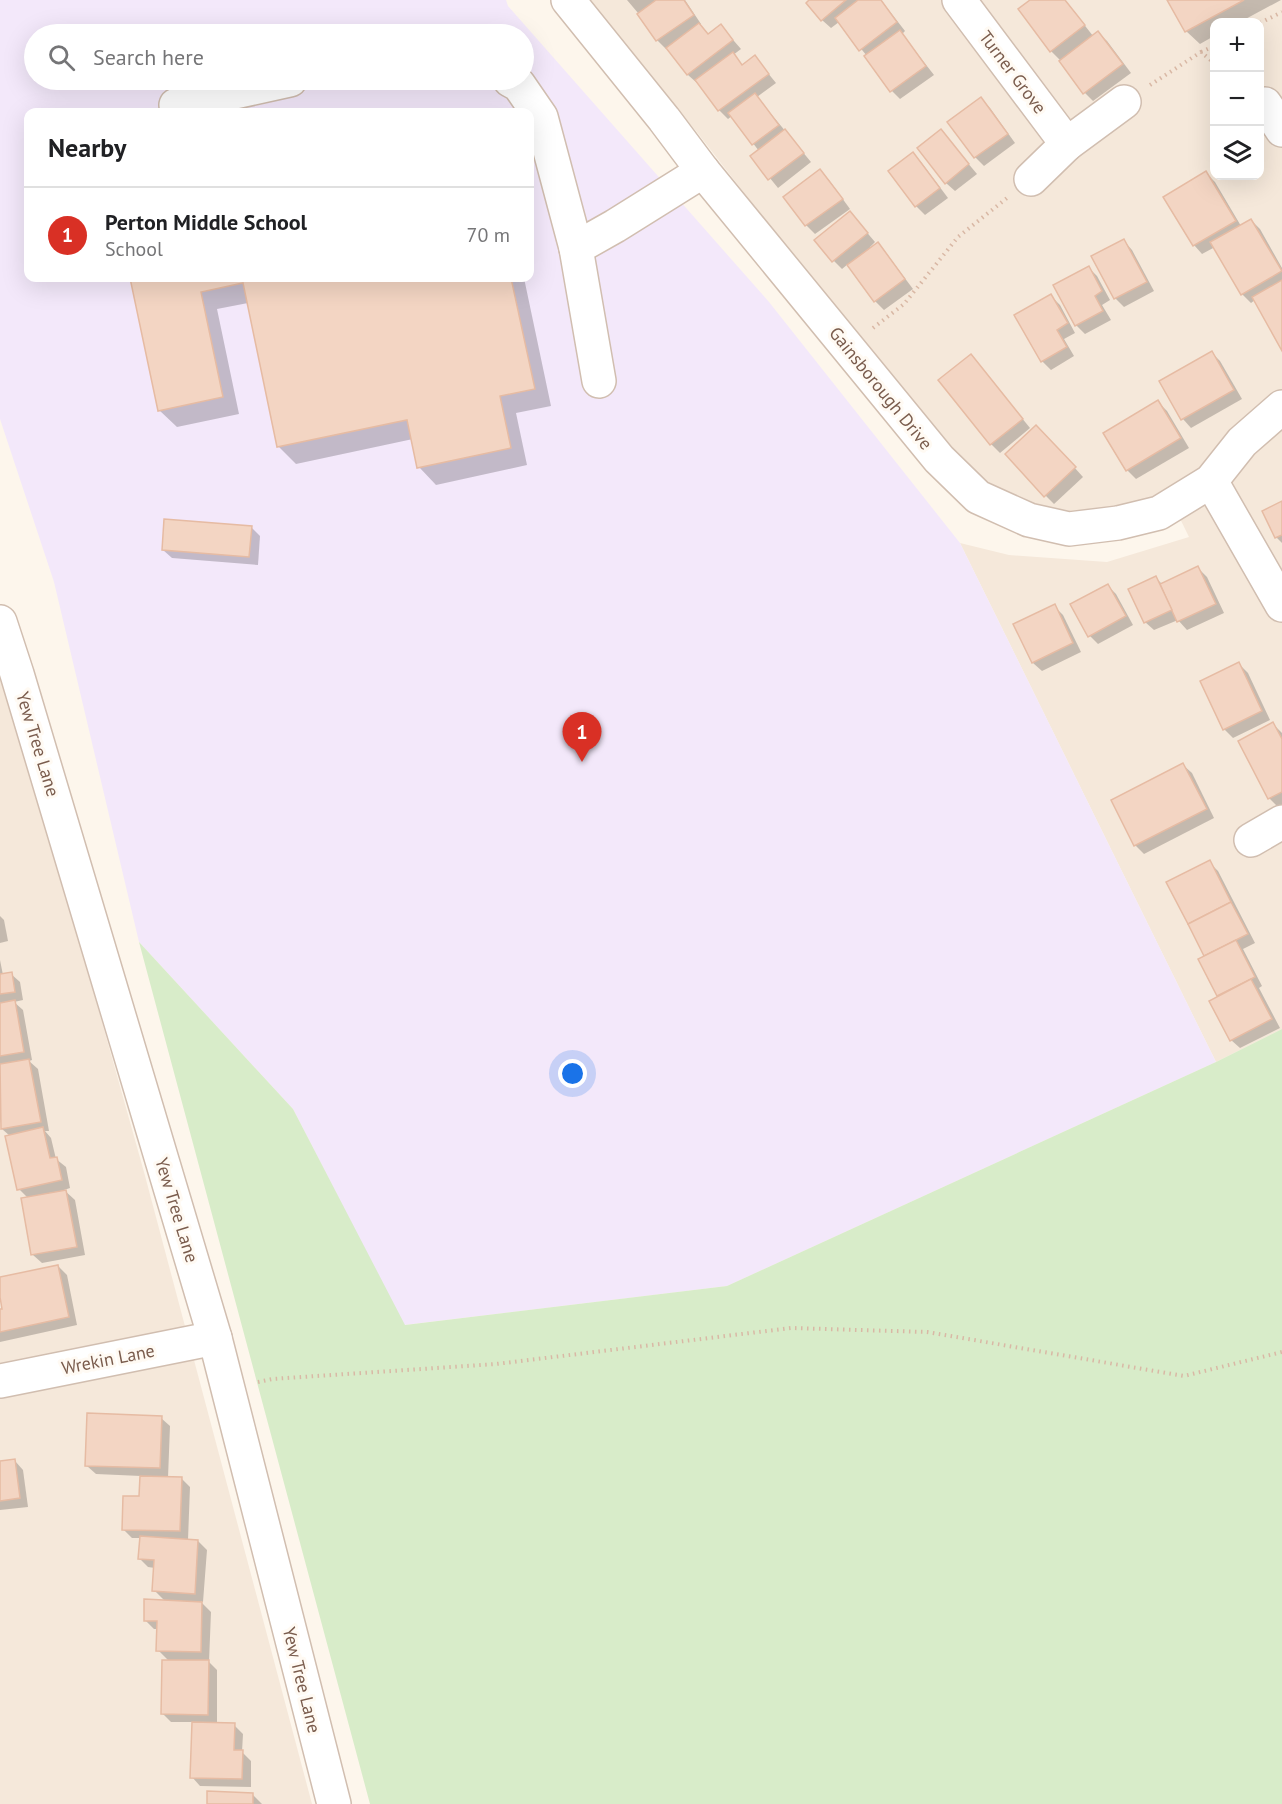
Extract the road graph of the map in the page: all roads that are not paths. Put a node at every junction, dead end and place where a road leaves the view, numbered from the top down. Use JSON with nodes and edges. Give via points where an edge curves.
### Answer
{"nodes":[{"id":1,"x":568,"y":0,"type":"edge"},
{"id":2,"x":959,"y":0,"type":"edge"},
{"id":3,"x":244,"y":90,"type":"edge"},
{"id":4,"x":522,"y":90,"type":"edge"},
{"id":5,"x":1124,"y":102,"type":"road end"},
{"id":6,"x":176,"y":105,"type":"dead end"},
{"id":7,"x":1067,"y":144,"type":"junction"},
{"id":8,"x":703,"y":171,"type":"junction"},
{"id":9,"x":1031,"y":179,"type":"road end"},
{"id":10,"x":576,"y":248,"type":"junction"},
{"id":11,"x":599,"y":381,"type":"dead end"},
{"id":12,"x":1282,"y":407,"type":"edge"},
{"id":13,"x":1211,"y":481,"type":"junction"},
{"id":14,"x":1282,"y":605,"type":"edge"},
{"id":15,"x":0,"y":622,"type":"edge"},
{"id":16,"x":1282,"y":822,"type":"edge"},
{"id":17,"x":1251,"y":840,"type":"dead end"},
{"id":18,"x":215,"y":1338,"type":"junction"},
{"id":19,"x":0,"y":1381,"type":"edge"},
{"id":20,"x":334,"y":1804,"type":"edge"}],
"edges":[{"from":1,"to":8,"type":"street","name":"Gainsborough Drive"},
{"from":2,"to":7,"type":"street","name":"Turner Grove"},
{"from":3,"to":6,"type":"street"},
{"from":4,"to":10,"type":"street","via":[[541,117]]},
{"from":5,"to":7,"type":"street"},
{"from":7,"to":9,"type":"street"},
{"from":8,"to":10,"type":"street"},
{"from":8,"to":13,"type":"street","name":"Gainsborough Drive","via":[[939,459],[978,497],[1029,520],[1069,529],[1159,513]]},
{"from":10,"to":11,"type":"street"},
{"from":12,"to":13,"type":"street","name":"Gainsborough Drive","via":[[1242,442]]},
{"from":13,"to":14,"type":"street"},
{"from":15,"to":18,"type":"street","name":"Yew Tree Lane"},
{"from":16,"to":17,"type":"street"},
{"from":18,"to":19,"type":"street","name":"Wrekin Lane"},
{"from":18,"to":20,"type":"street","name":"Yew Tree Lane"}]}
